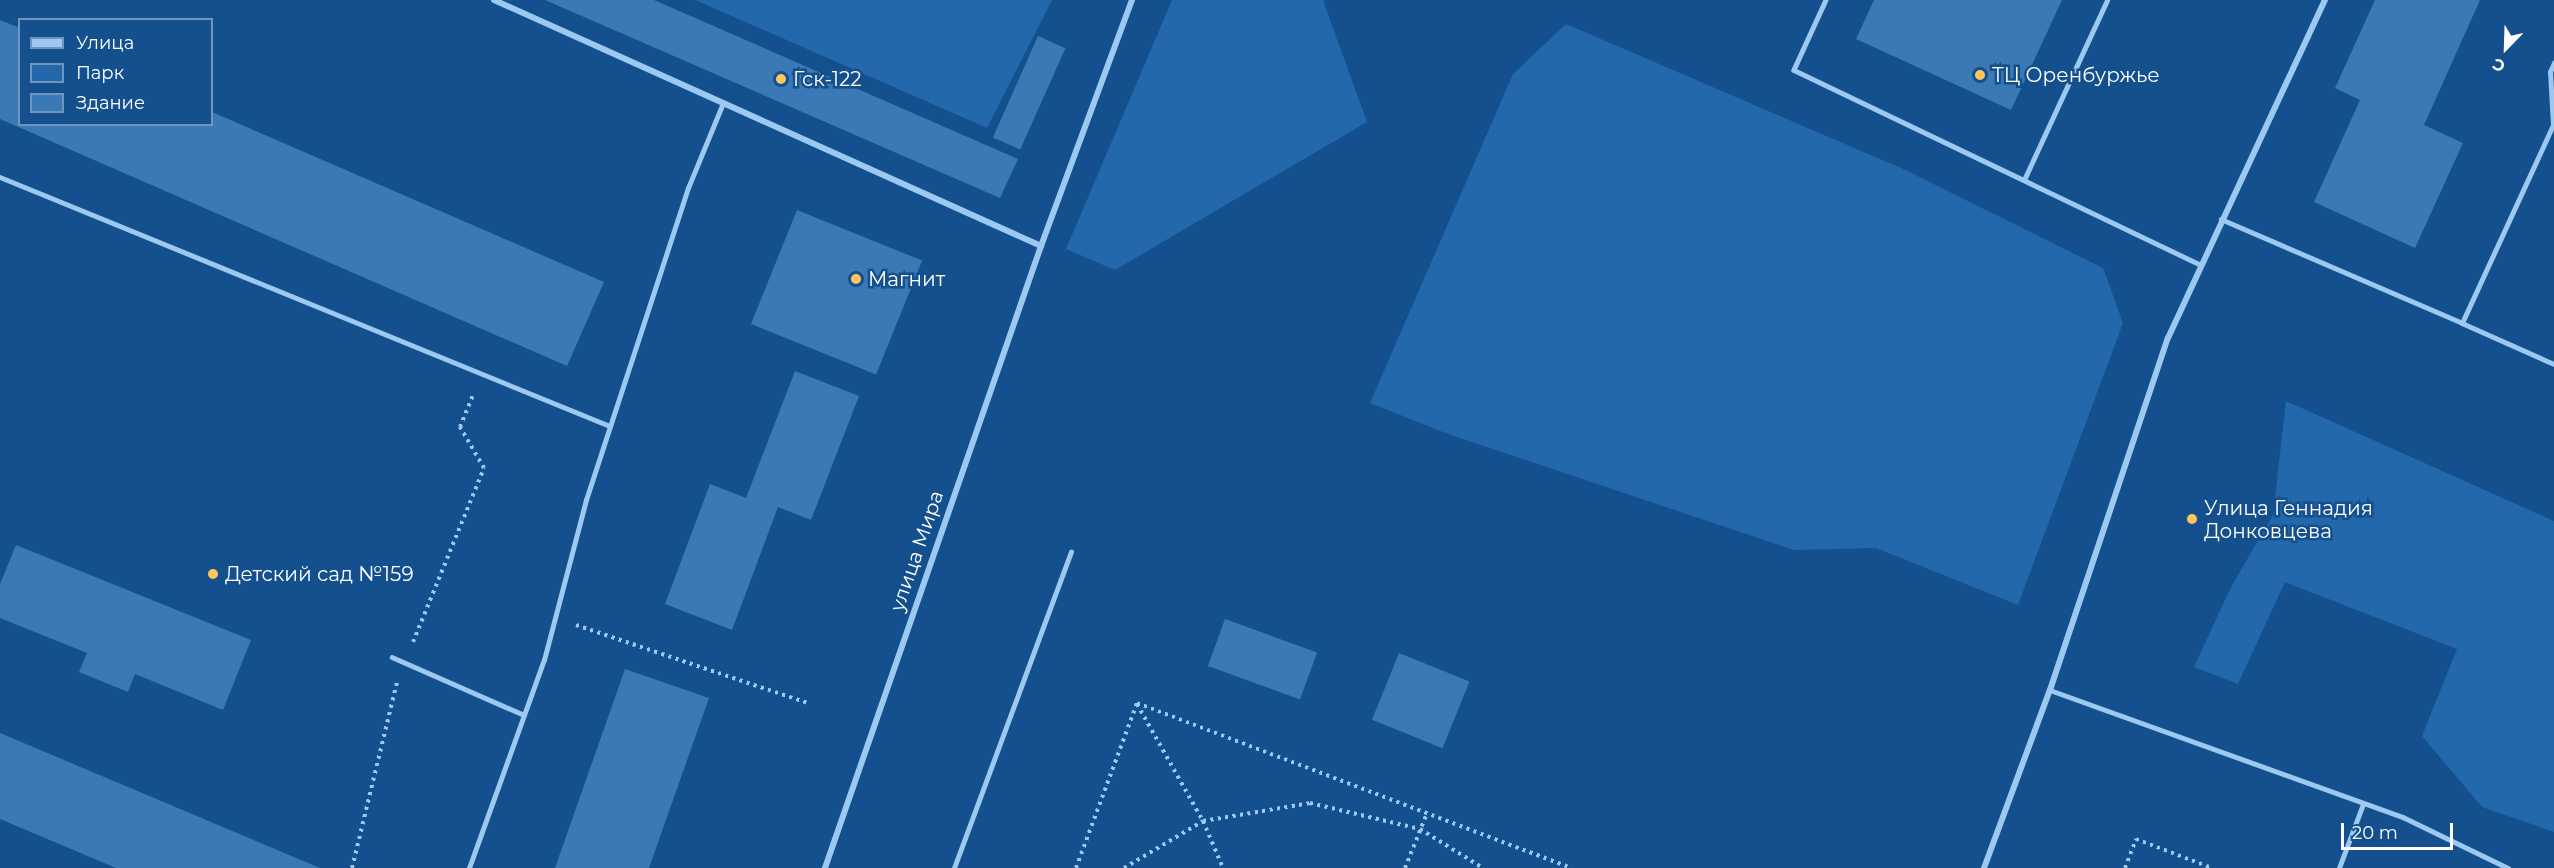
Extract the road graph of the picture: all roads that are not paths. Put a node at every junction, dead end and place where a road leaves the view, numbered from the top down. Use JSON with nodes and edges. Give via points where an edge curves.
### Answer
{"nodes":[{"id":1,"x":494,"y":0,"type":"edge"},
{"id":2,"x":1132,"y":0,"type":"edge"},
{"id":3,"x":1826,"y":0,"type":"edge"},
{"id":4,"x":2107,"y":0,"type":"edge"},
{"id":5,"x":2325,"y":0,"type":"edge"},
{"id":6,"x":2554,"y":63,"type":"edge"},
{"id":7,"x":723,"y":103,"type":"junction"},
{"id":8,"x":2553,"y":126,"type":"edge"},
{"id":9,"x":0,"y":177,"type":"edge"},
{"id":10,"x":2024,"y":180,"type":"junction"},
{"id":11,"x":2221,"y":219,"type":"junction"},
{"id":12,"x":1041,"y":246,"type":"junction"},
{"id":13,"x":2200,"y":265,"type":"junction"},
{"id":14,"x":2462,"y":323,"type":"junction"},
{"id":15,"x":2554,"y":364,"type":"edge"},
{"id":16,"x":610,"y":426,"type":"junction"},
{"id":17,"x":1071,"y":552,"type":"dead end"},
{"id":18,"x":392,"y":657,"type":"dead end"},
{"id":19,"x":2050,"y":690,"type":"junction"},
{"id":20,"x":524,"y":715,"type":"junction"},
{"id":21,"x":2363,"y":804,"type":"junction"},
{"id":22,"x":469,"y":868,"type":"edge"},
{"id":23,"x":825,"y":868,"type":"edge"},
{"id":24,"x":954,"y":868,"type":"edge"},
{"id":25,"x":1984,"y":868,"type":"edge"},
{"id":26,"x":2339,"y":868,"type":"edge"},
{"id":27,"x":2508,"y":868,"type":"edge"}],
"edges":[{"from":1,"to":7,"type":"street"},
{"from":2,"to":12,"type":"street","name":"улица Мира"},
{"from":3,"to":10,"type":"lane","via":[[1794,70]]},
{"from":4,"to":10,"type":"lane"},
{"from":5,"to":11,"type":"street"},
{"from":6,"to":8,"type":"lane","via":[[2550,72]]},
{"from":7,"to":12,"type":"street"},
{"from":7,"to":16,"type":"lane","via":[[688,188]]},
{"from":8,"to":14,"type":"lane"},
{"from":9,"to":16,"type":"lane"},
{"from":10,"to":13,"type":"lane"},
{"from":11,"to":13,"type":"street"},
{"from":11,"to":14,"type":"lane"},
{"from":12,"to":23,"type":"street","name":"улица Мира"},
{"from":13,"to":19,"type":"street","via":[[2168,338]]},
{"from":14,"to":15,"type":"lane"},
{"from":16,"to":20,"type":"lane"},
{"from":17,"to":24,"type":"lane"},
{"from":18,"to":20,"type":"lane"},
{"from":19,"to":21,"type":"lane"},
{"from":19,"to":25,"type":"street"},
{"from":20,"to":22,"type":"lane"},
{"from":21,"to":26,"type":"lane"},
{"from":21,"to":27,"type":"lane","via":[[2403,817]]}]}
